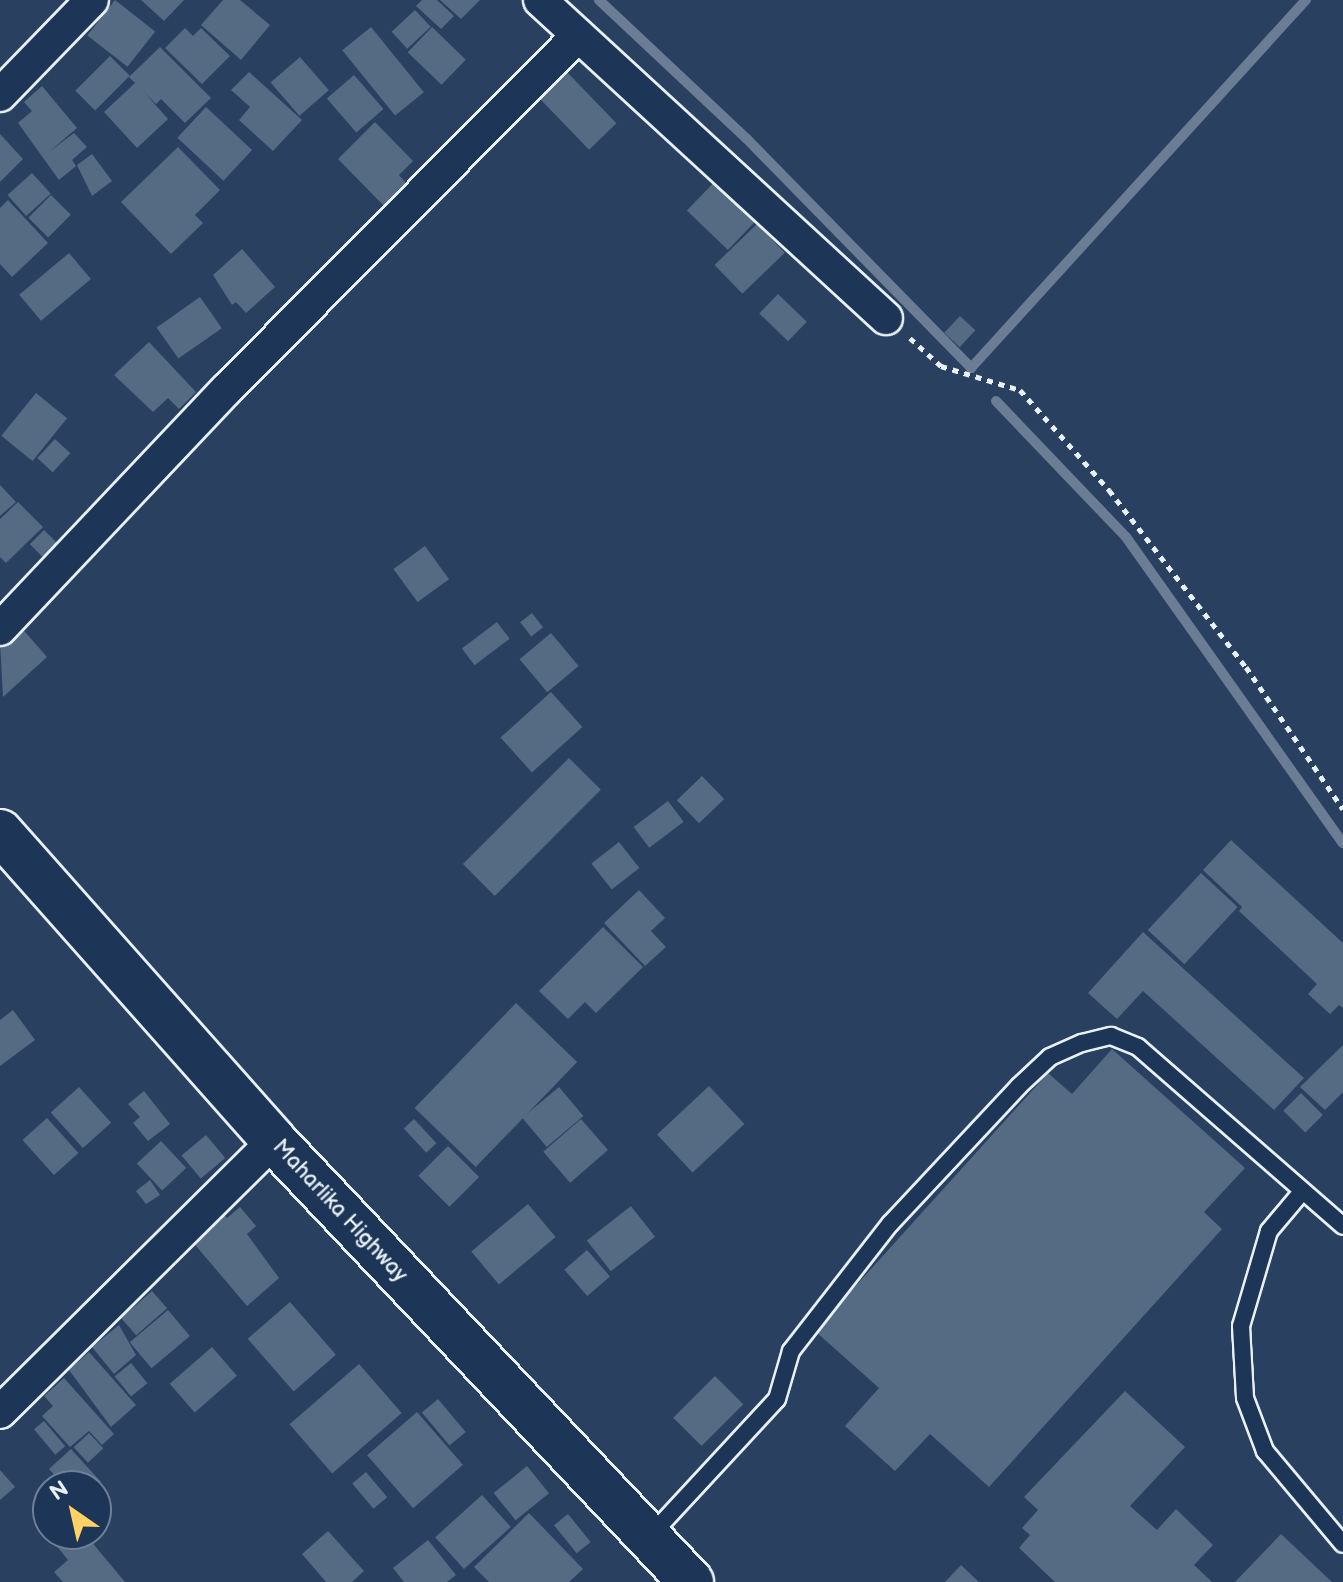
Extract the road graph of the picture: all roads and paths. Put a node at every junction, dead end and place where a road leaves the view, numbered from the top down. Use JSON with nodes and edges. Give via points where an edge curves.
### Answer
{"nodes":[{"id":1,"x":92,"y":0,"type":"edge"},
{"id":2,"x":540,"y":0,"type":"edge"},
{"id":3,"x":578,"y":35,"type":"junction"},
{"id":4,"x":0,"y":95,"type":"edge"},
{"id":5,"x":886,"y":318,"type":"joint"},
{"id":6,"x":0,"y":629,"type":"edge"},
{"id":7,"x":1343,"y":809,"type":"edge"},
{"id":8,"x":0,"y":832,"type":"edge"},
{"id":9,"x":274,"y":1141,"type":"junction"},
{"id":10,"x":1301,"y":1193,"type":"junction"},
{"id":11,"x":1343,"y":1226,"type":"edge"},
{"id":12,"x":0,"y":1412,"type":"edge"},
{"id":13,"x":647,"y":1538,"type":"junction"},
{"id":14,"x":1343,"y":1544,"type":"edge"},
{"id":15,"x":691,"y":1582,"type":"edge"}],
"edges":[{"from":1,"to":4,"type":"street"},
{"from":2,"to":3,"type":"street"},
{"from":3,"to":5,"type":"street"},
{"from":3,"to":6,"type":"street","via":[[226,390]]},
{"from":5,"to":7,"type":"path","via":[[941,366],[1020,390],[1109,490],[1246,667]]},
{"from":8,"to":9,"type":"main road","name":"Maharlika Highway"},
{"from":9,"to":12,"type":"street"},
{"from":9,"to":13,"type":"main road","name":"Maharlika Highway"},
{"from":10,"to":11,"type":"lane"},
{"from":10,"to":13,"type":"lane","via":[[1138,1047],[1111,1036],[1050,1057],[890,1224],[791,1351],[777,1399]]},
{"from":10,"to":14,"type":"lane","via":[[1269,1231],[1241,1326],[1245,1398],[1265,1451]]},
{"from":13,"to":15,"type":"main road","name":"Maharlika Highway"}]}
